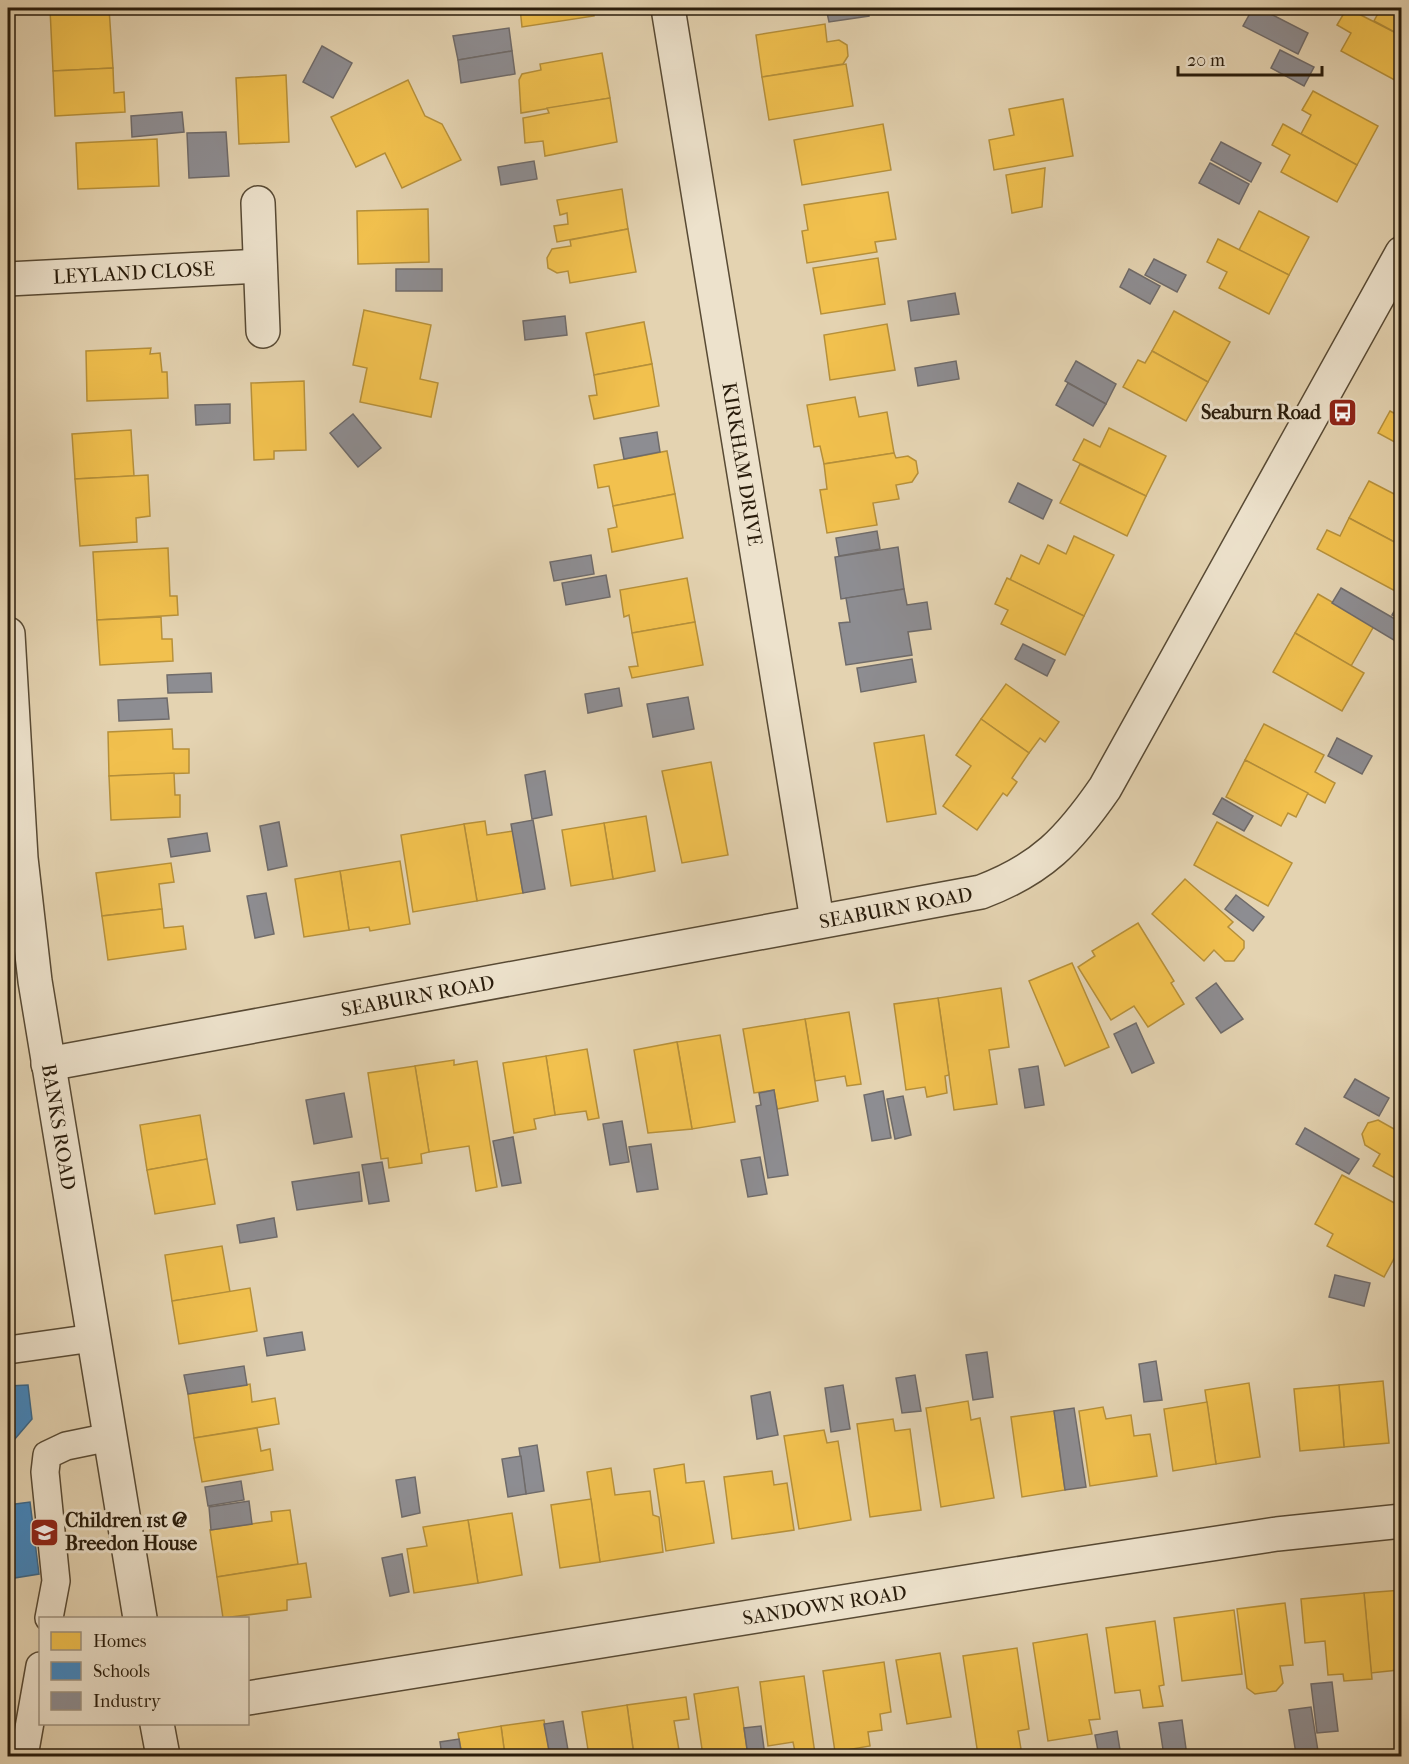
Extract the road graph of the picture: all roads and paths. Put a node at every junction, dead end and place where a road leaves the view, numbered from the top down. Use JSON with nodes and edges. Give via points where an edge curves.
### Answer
{"nodes":[{"id":1,"x":669,"y":8,"type":"edge"},
{"id":2,"x":258,"y":202,"type":"dead end"},
{"id":3,"x":1401,"y":253,"type":"edge"},
{"id":4,"x":260,"y":266,"type":"junction"},
{"id":5,"x":8,"y":279,"type":"edge"},
{"id":6,"x":263,"y":331,"type":"dead end"},
{"id":7,"x":8,"y":634,"type":"edge"},
{"id":8,"x":817,"y":920,"type":"junction"},
{"id":9,"x":48,"y":1064,"type":"junction"},
{"id":10,"x":93,"y":1338,"type":"junction"},
{"id":11,"x":8,"y":1350,"type":"edge"},
{"id":12,"x":110,"y":1437,"type":"junction"},
{"id":13,"x":1401,"y":1521,"type":"edge"},
{"id":14,"x":49,"y":1617,"type":"edge"},
{"id":15,"x":140,"y":1617,"type":"edge"},
{"id":16,"x":39,"y":1672,"type":"edge"},
{"id":17,"x":249,"y":1698,"type":"edge"},
{"id":18,"x":157,"y":1725,"type":"edge"},
{"id":19,"x":24,"y":1756,"type":"edge"},
{"id":20,"x":163,"y":1756,"type":"edge"}],
"edges":[{"from":1,"to":8,"type":"street","name":"KIRKHAM DRIVE"},
{"from":2,"to":4,"type":"street"},
{"from":3,"to":8,"type":"street","name":"SEABURN ROAD","via":[[1105,788],[1077,828],[1030,869],[981,892]]},
{"from":4,"to":5,"type":"street","name":"LEYLAND CLOSE"},
{"from":4,"to":6,"type":"street"},
{"from":7,"to":9,"type":"street","name":"BANKS ROAD","via":[[21,858]]},
{"from":8,"to":9,"type":"street","name":"SEABURN ROAD"},
{"from":9,"to":10,"type":"street","name":"BANKS ROAD"},
{"from":10,"to":11,"type":"lane"},
{"from":10,"to":12,"type":"street","name":"BANKS ROAD"},
{"from":12,"to":14,"type":"lane","via":[[66,1446],[46,1455],[56,1581]]},
{"from":12,"to":15,"type":"street","name":"BANKS ROAD"},
{"from":13,"to":17,"type":"street","name":"SANDOWN ROAD","via":[[1276,1534],[1071,1565]]},
{"from":16,"to":19,"type":"lane"},
{"from":18,"to":20,"type":"street"}]}
